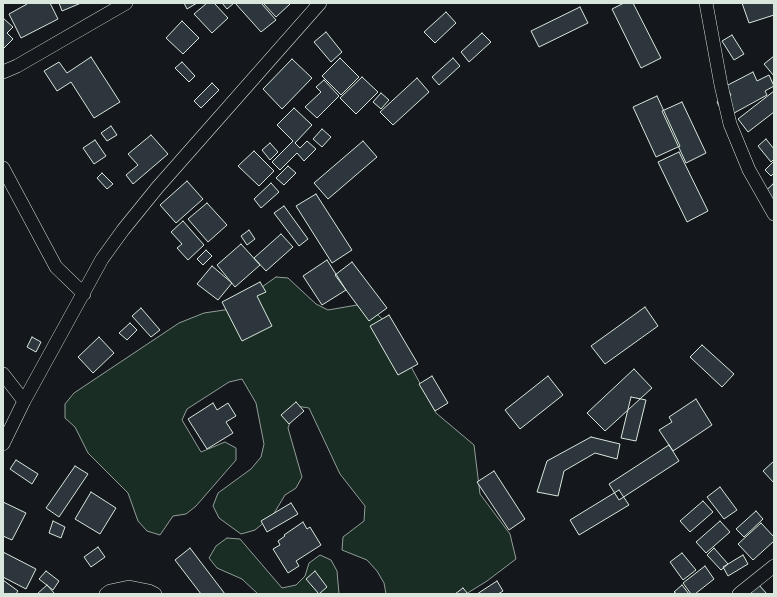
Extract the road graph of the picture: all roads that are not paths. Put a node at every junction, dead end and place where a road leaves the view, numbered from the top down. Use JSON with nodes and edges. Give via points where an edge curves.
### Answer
{"nodes":[{"id":1,"x":126,"y":3,"type":"edge"},
{"id":2,"x":320,"y":3,"type":"edge"},
{"id":3,"x":706,"y":3,"type":"edge"},
{"id":4,"x":3,"y":72,"type":"edge"},
{"id":5,"x":3,"y":168,"type":"edge"},
{"id":6,"x":774,"y":214,"type":"edge"},
{"id":7,"x":84,"y":294,"type":"junction"},
{"id":8,"x":3,"y":374,"type":"edge"},
{"id":9,"x":24,"y":401,"type":"junction"},
{"id":10,"x":3,"y":444,"type":"edge"},
{"id":11,"x":774,"y":566,"type":"edge"},
{"id":12,"x":106,"y":594,"type":"edge"},
{"id":13,"x":155,"y":594,"type":"edge"},
{"id":14,"x":739,"y":594,"type":"edge"}],
"edges":[{"from":1,"to":4,"type":"street"},
{"from":2,"to":7,"type":"street","via":[[157,188],[102,259]]},
{"from":3,"to":6,"type":"street","via":[[730,124],[749,170]]},
{"from":5,"to":7,"type":"street","via":[[56,267]]},
{"from":7,"to":9,"type":"street"},
{"from":8,"to":9,"type":"street"},
{"from":9,"to":10,"type":"street"},
{"from":11,"to":14,"type":"street"},
{"from":12,"to":13,"type":"street","via":[[129,587]]}]}
